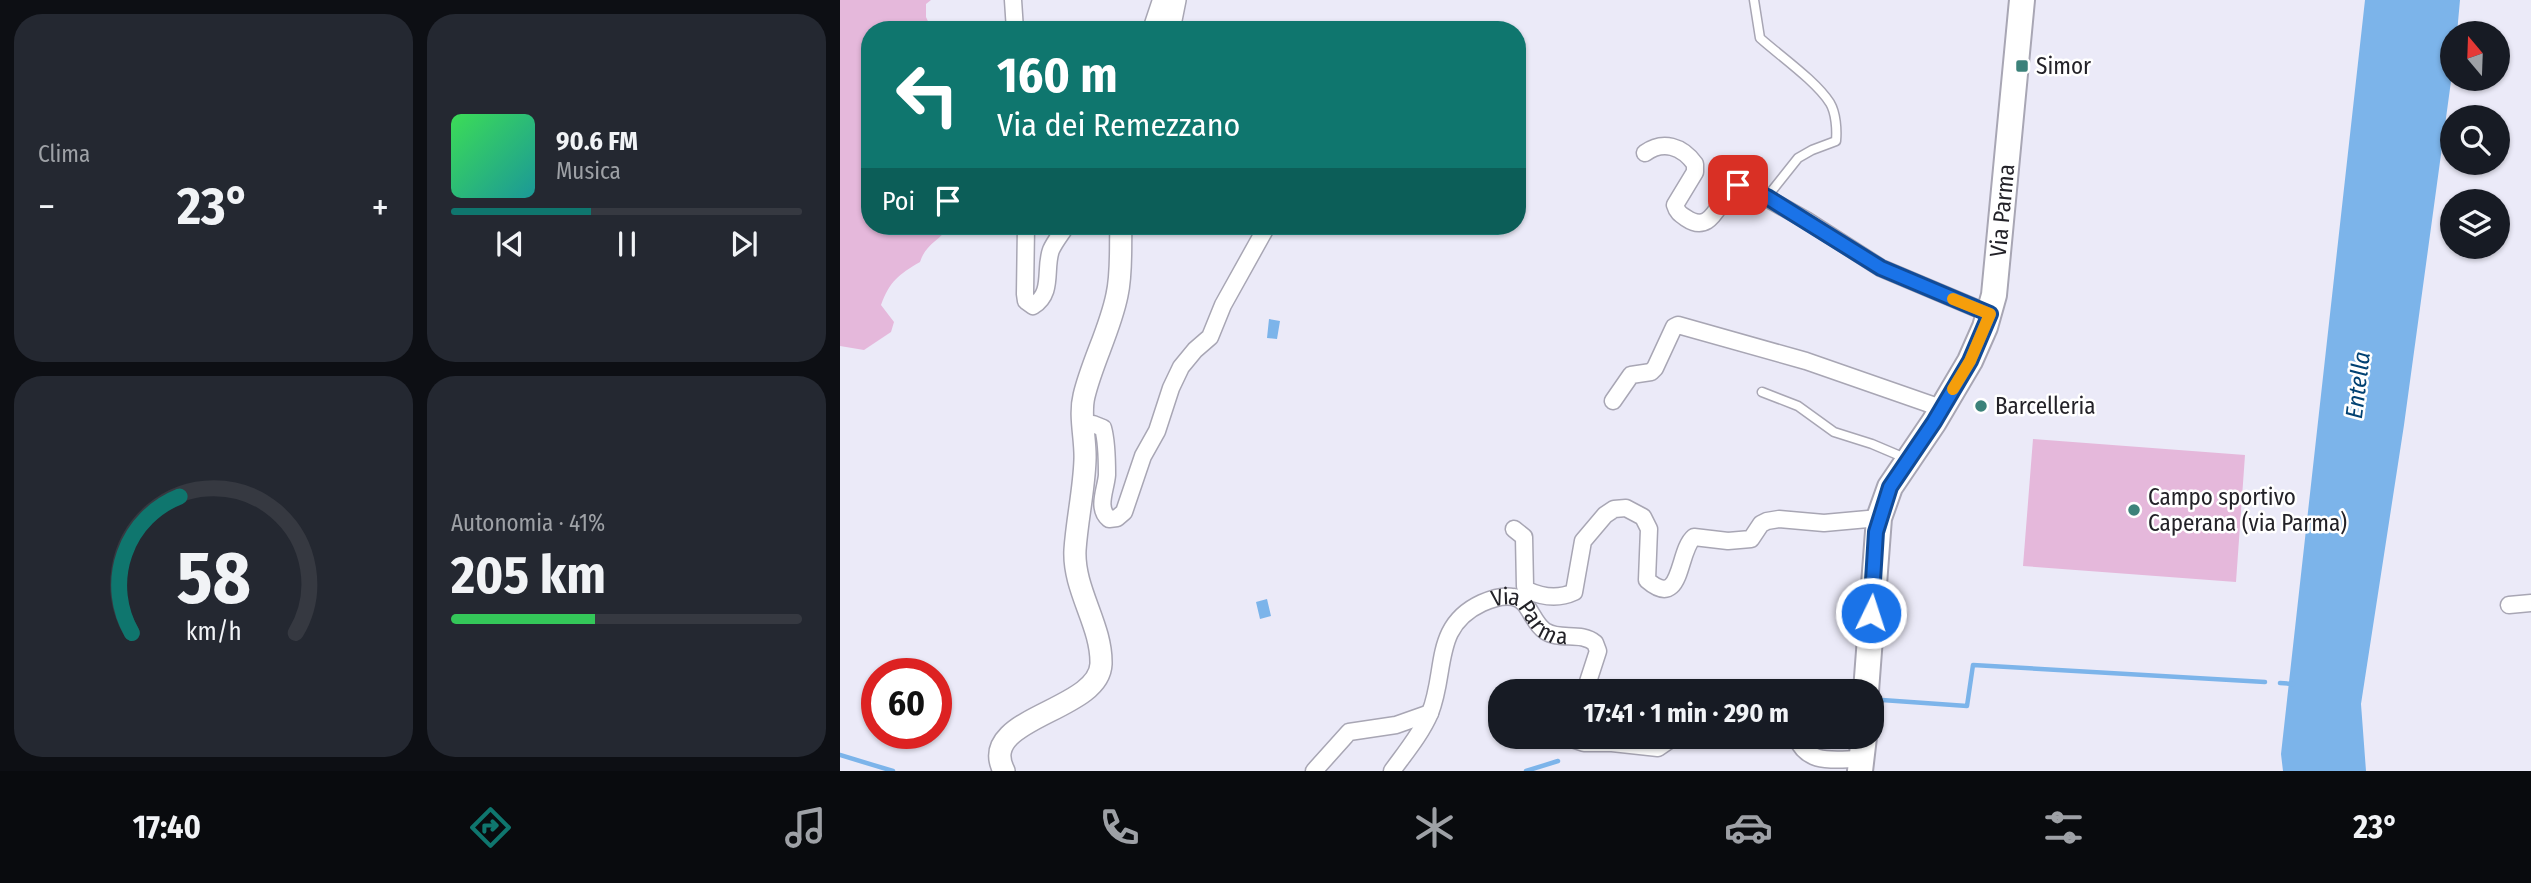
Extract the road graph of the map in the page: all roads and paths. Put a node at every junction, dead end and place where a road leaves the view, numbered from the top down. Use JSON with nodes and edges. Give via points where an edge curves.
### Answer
{"nodes":[{"id":1,"x":1013,"y":0,"type":"edge"},
{"id":2,"x":1161,"y":0,"type":"edge"},
{"id":3,"x":1175,"y":0,"type":"edge"},
{"id":4,"x":1754,"y":0,"type":"edge"},
{"id":5,"x":2022,"y":0,"type":"edge"},
{"id":6,"x":1014,"y":21,"type":"edge"},
{"id":7,"x":1153,"y":21,"type":"edge"},
{"id":8,"x":1171,"y":21,"type":"edge"},
{"id":9,"x":1645,"y":153,"type":"dead end"},
{"id":10,"x":1767,"y":197,"type":"junction"},
{"id":11,"x":1026,"y":235,"type":"edge"},
{"id":12,"x":1060,"y":235,"type":"edge"},
{"id":13,"x":1121,"y":235,"type":"edge"},
{"id":14,"x":1262,"y":235,"type":"edge"},
{"id":15,"x":1990,"y":314,"type":"junction"},
{"id":16,"x":1762,"y":392,"type":"dead end"},
{"id":17,"x":1613,"y":401,"type":"dead end"},
{"id":18,"x":1941,"y":408,"type":"junction"},
{"id":19,"x":1083,"y":424,"type":"junction"},
{"id":20,"x":1908,"y":460,"type":"junction"},
{"id":21,"x":1879,"y":518,"type":"junction"},
{"id":22,"x":1514,"y":529,"type":"dead end"},
{"id":23,"x":2531,"y":603,"type":"edge"},
{"id":24,"x":2509,"y":605,"type":"dead end"},
{"id":25,"x":1589,"y":679,"type":"edge"},
{"id":26,"x":1868,"y":679,"type":"edge"},
{"id":27,"x":1430,"y":713,"type":"junction"},
{"id":28,"x":1801,"y":749,"type":"edge"},
{"id":29,"x":1862,"y":756,"type":"edge"},
{"id":30,"x":1004,"y":771,"type":"edge"},
{"id":31,"x":1314,"y":771,"type":"edge"},
{"id":32,"x":1392,"y":771,"type":"edge"}],
"edges":[{"from":1,"to":6,"type":"street"},
{"from":2,"to":7,"type":"street"},
{"from":3,"to":8,"type":"street"},
{"from":4,"to":10,"type":"lane","via":[[1760,38],[1829,103],[1836,134],[1836,141],[1798,158]]},
{"from":5,"to":15,"type":"main road","name":"Via Parma"},
{"from":9,"to":10,"type":"street","via":[[1665,144],[1695,164],[1695,172],[1675,205],[1690,221],[1711,219],[1738,185]]},
{"from":10,"to":15,"type":"street","via":[[1881,268]]},
{"from":11,"to":12,"type":"street","via":[[1025,295],[1033,306],[1043,298],[1051,250]]},
{"from":13,"to":19,"type":"street","via":[[1118,294],[1083,398]]},
{"from":14,"to":19,"type":"street","via":[[1210,337],[1181,367],[1124,512],[1117,517],[1109,519],[1102,505],[1107,476],[1103,428]]},
{"from":15,"to":18,"type":"main road","name":"Via Parma","via":[[1970,361]]},
{"from":16,"to":20,"type":"lane","via":[[1798,406],[1834,432]]},
{"from":17,"to":18,"type":"street","via":[[1631,375],[1655,368],[1678,325]]},
{"from":18,"to":20,"type":"main road","name":"Via Parma"},
{"from":19,"to":30,"type":"street","via":[[1085,459],[1075,570],[1096,635],[1100,671],[1081,694],[1005,739],[999,754]]},
{"from":20,"to":21,"type":"main road","name":"Via Parma","via":[[1890,487]]},
{"from":21,"to":22,"type":"street","name":"Via Parma","via":[[1824,523],[1779,519],[1761,524],[1751,539],[1694,537],[1688,542],[1678,579],[1665,589],[1647,580],[1647,522],[1626,508],[1614,509],[1583,541],[1574,592],[1554,596],[1527,590],[1524,537]]},
{"from":21,"to":26,"type":"main road","name":"Via Parma"},
{"from":23,"to":24,"type":"street"},
{"from":25,"to":27,"type":"street","name":"Via Parma","via":[[1598,650],[1595,643],[1547,633],[1524,602],[1514,597],[1492,599],[1455,621]]},
{"from":27,"to":31,"type":"street","via":[[1396,725],[1349,732]]},
{"from":27,"to":32,"type":"street","name":"Via Parma"},
{"from":28,"to":29,"type":"street","via":[[1816,758]]}]}
